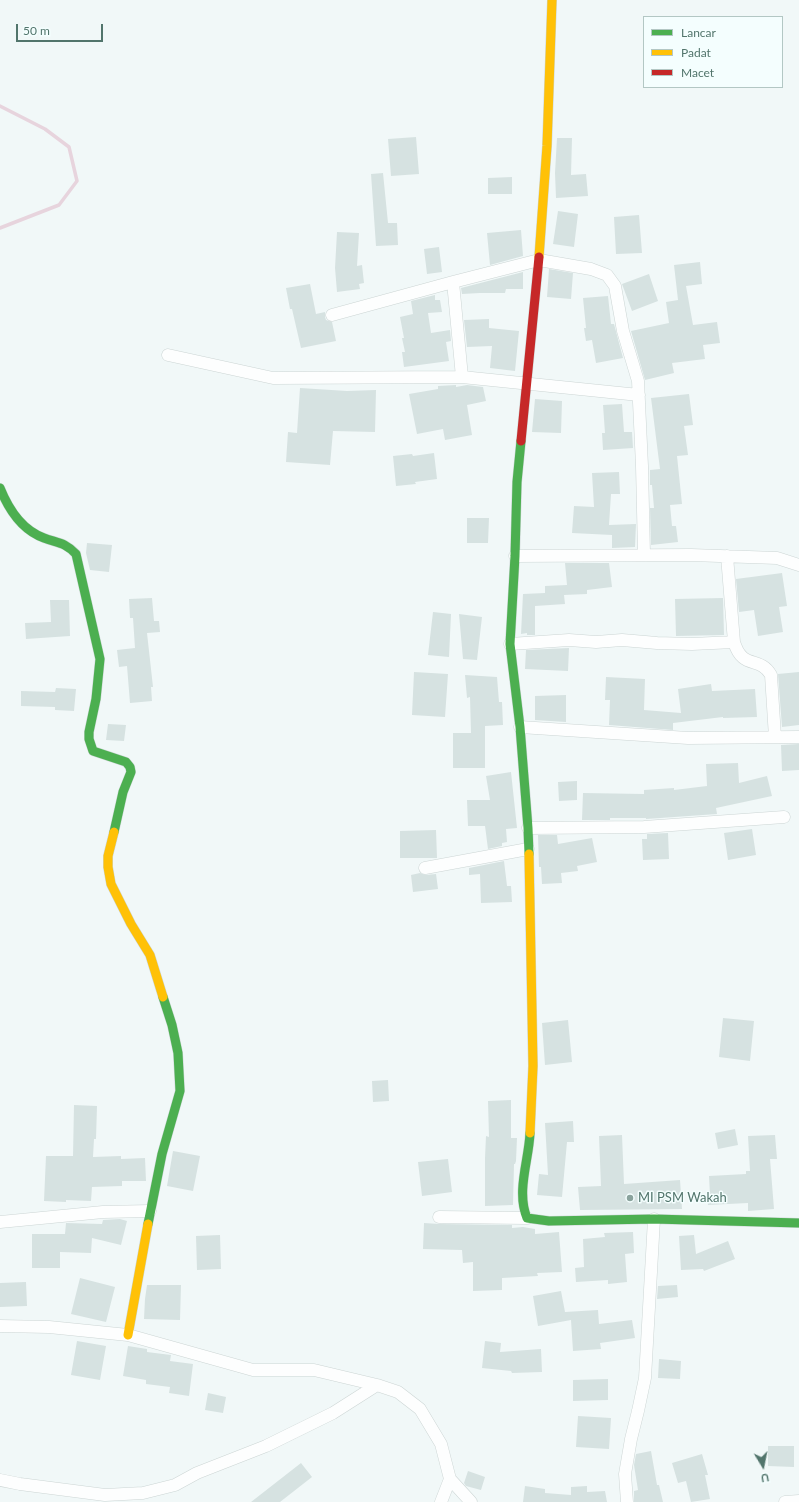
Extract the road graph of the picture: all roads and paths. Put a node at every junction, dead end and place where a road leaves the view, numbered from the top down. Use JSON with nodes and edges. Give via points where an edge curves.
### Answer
{"nodes":[{"id":1,"x":552,"y":0,"type":"edge"},
{"id":2,"x":539,"y":260,"type":"junction"},
{"id":3,"x":454,"y":282,"type":"junction"},
{"id":4,"x":332,"y":315,"type":"dead end"},
{"id":5,"x":168,"y":356,"type":"dead end"},
{"id":6,"x":462,"y":377,"type":"junction"},
{"id":7,"x":527,"y":383,"type":"junction"},
{"id":8,"x":639,"y":395,"type":"junction"},
{"id":9,"x":0,"y":488,"type":"edge"},
{"id":10,"x":644,"y":554,"type":"junction"},
{"id":11,"x":515,"y":556,"type":"junction"},
{"id":12,"x":727,"y":556,"type":"junction"},
{"id":13,"x":799,"y":565,"type":"edge"},
{"id":14,"x":734,"y":642,"type":"junction"},
{"id":15,"x":510,"y":644,"type":"junction"},
{"id":16,"x":520,"y":727,"type":"junction"},
{"id":17,"x":775,"y":737,"type":"junction"},
{"id":18,"x":799,"y":737,"type":"edge"},
{"id":19,"x":784,"y":818,"type":"dead end"},
{"id":20,"x":528,"y":828,"type":"junction"},
{"id":21,"x":528,"y":849,"type":"junction"},
{"id":22,"x":425,"y":868,"type":"dead end"},
{"id":23,"x":150,"y":1211,"type":"junction"},
{"id":24,"x":439,"y":1217,"type":"dead end"},
{"id":25,"x":527,"y":1218,"type":"junction"},
{"id":26,"x":654,"y":1219,"type":"junction"},
{"id":27,"x":0,"y":1222,"type":"edge"},
{"id":28,"x":799,"y":1223,"type":"edge"},
{"id":29,"x":0,"y":1326,"type":"edge"},
{"id":30,"x":128,"y":1335,"type":"junction"},
{"id":31,"x":377,"y":1385,"type":"junction"},
{"id":32,"x":450,"y":1479,"type":"junction"},
{"id":33,"x":0,"y":1480,"type":"edge"},
{"id":34,"x":799,"y":1501,"type":"edge"},
{"id":35,"x":441,"y":1502,"type":"edge"},
{"id":36,"x":471,"y":1502,"type":"edge"},
{"id":37,"x":627,"y":1502,"type":"edge"},
{"id":38,"x":785,"y":1502,"type":"edge"}],
"edges":[{"from":1,"to":2,"type":"street","via":[[547,146]]},
{"from":2,"to":3,"type":"street"},
{"from":2,"to":7,"type":"street"},
{"from":2,"to":8,"type":"street","via":[[591,269],[607,275],[615,286],[623,331],[638,381]]},
{"from":3,"to":4,"type":"street"},
{"from":3,"to":6,"type":"street"},
{"from":5,"to":6,"type":"street","via":[[273,378]]},
{"from":6,"to":7,"type":"street"},
{"from":7,"to":8,"type":"street"},
{"from":7,"to":11,"type":"street","via":[[517,482]]},
{"from":8,"to":10,"type":"street"},
{"from":9,"to":23,"type":"street","via":[[7,505],[24,524],[42,538],[70,546],[76,554],[100,659],[96,699],[89,732],[90,745],[93,751],[126,762],[132,772],[123,792],[108,856],[108,867],[112,884],[131,924],[150,955],[172,1025],[178,1053],[180,1091],[162,1154]]},
{"from":10,"to":11,"type":"street"},
{"from":10,"to":12,"type":"street"},
{"from":11,"to":15,"type":"street"},
{"from":12,"to":13,"type":"street","via":[[778,558]]},
{"from":12,"to":14,"type":"street"},
{"from":14,"to":15,"type":"street","via":[[569,640]]},
{"from":14,"to":17,"type":"street","via":[[737,652],[743,659],[767,668],[771,675]]},
{"from":15,"to":16,"type":"street"},
{"from":16,"to":17,"type":"street","via":[[688,738]]},
{"from":16,"to":20,"type":"street"},
{"from":17,"to":18,"type":"street"},
{"from":19,"to":20,"type":"street","via":[[644,827]]},
{"from":20,"to":21,"type":"street"},
{"from":21,"to":22,"type":"street"},
{"from":21,"to":25,"type":"street","via":[[532,1066],[530,1144],[525,1165],[523,1208]]},
{"from":23,"to":27,"type":"street","via":[[103,1212]]},
{"from":23,"to":30,"type":"street"},
{"from":24,"to":25,"type":"street"},
{"from":25,"to":26,"type":"street","via":[[550,1221]]},
{"from":26,"to":28,"type":"street"},
{"from":26,"to":37,"type":"street","via":[[645,1378],[625,1474]]},
{"from":29,"to":30,"type":"street","via":[[48,1327]]},
{"from":30,"to":31,"type":"street","via":[[253,1370],[314,1370]]},
{"from":31,"to":32,"type":"street","via":[[398,1392],[420,1409],[440,1444]]},
{"from":31,"to":33,"type":"street","via":[[333,1413],[266,1446],[197,1473],[175,1485],[143,1493],[105,1495]]},
{"from":32,"to":35,"type":"street"},
{"from":32,"to":36,"type":"street"},
{"from":34,"to":38,"type":"street"}]}
